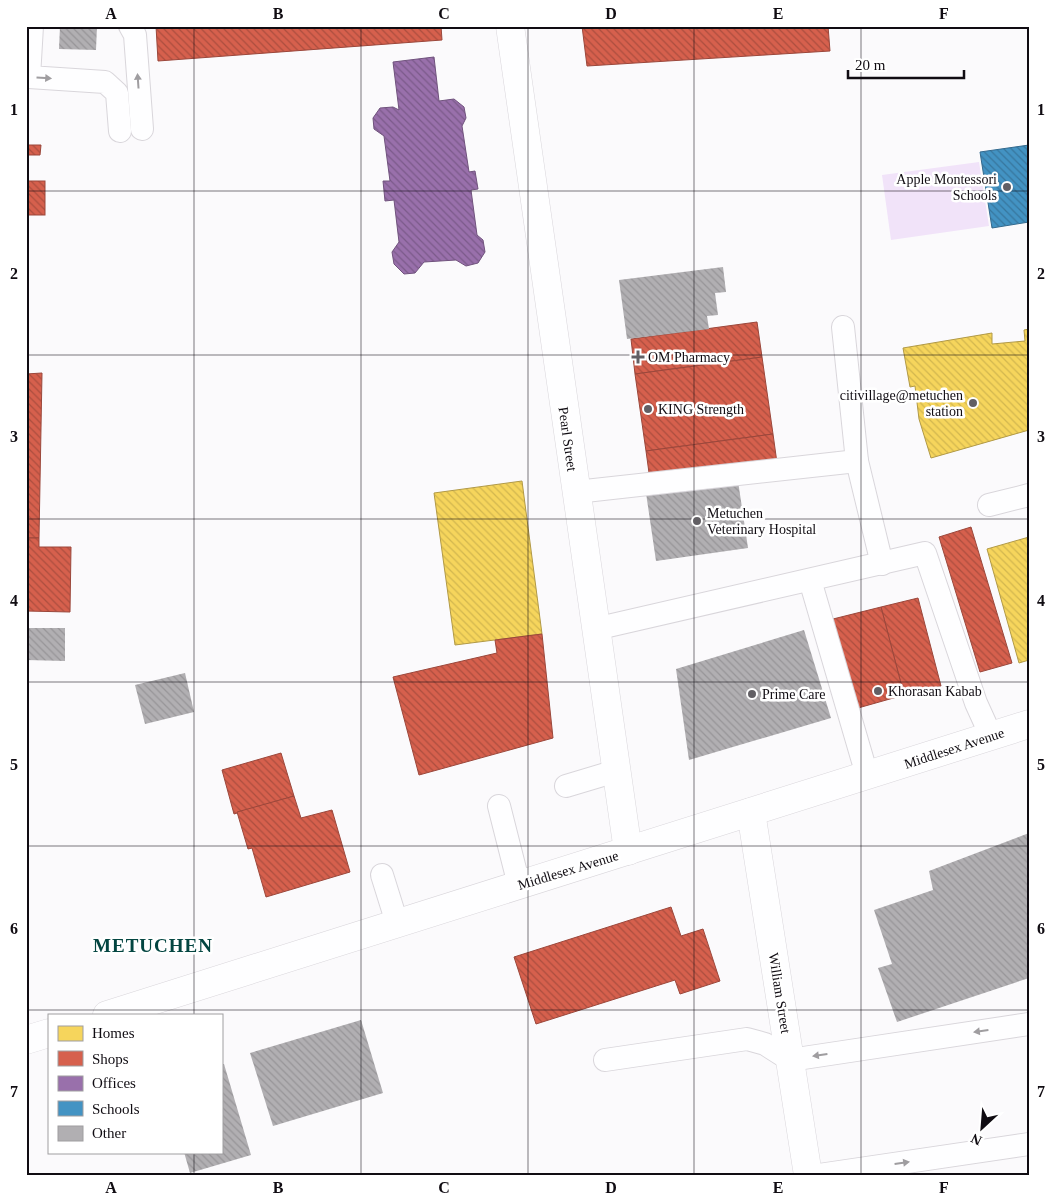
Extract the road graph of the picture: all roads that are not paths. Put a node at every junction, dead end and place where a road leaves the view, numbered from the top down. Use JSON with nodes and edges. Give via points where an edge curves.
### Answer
{"nodes":[{"id":1,"x":32,"y":26,"type":"edge"},
{"id":2,"x":130,"y":26,"type":"edge"},
{"id":3,"x":510,"y":26,"type":"edge"},
{"id":4,"x":843,"y":327,"type":"dead end"},
{"id":5,"x":856,"y":461,"type":"junction"},
{"id":6,"x":576,"y":492,"type":"junction"},
{"id":7,"x":1029,"y":495,"type":"edge"},
{"id":8,"x":989,"y":505,"type":"dead end"},
{"id":9,"x":882,"y":564,"type":"junction"},
{"id":10,"x":810,"y":580,"type":"junction"},
{"id":11,"x":595,"y":629,"type":"junction"},
{"id":12,"x":1029,"y":724,"type":"edge"},
{"id":13,"x":991,"y":736,"type":"junction"},
{"id":14,"x":616,"y":771,"type":"junction"},
{"id":15,"x":867,"y":775,"type":"junction"},
{"id":16,"x":566,"y":786,"type":"dead end"},
{"id":17,"x":500,"y":806,"type":"dead end"},
{"id":18,"x":752,"y":812,"type":"junction"},
{"id":19,"x":628,"y":851,"type":"junction"},
{"id":20,"x":382,"y":875,"type":"dead end"},
{"id":21,"x":519,"y":885,"type":"junction"},
{"id":22,"x":397,"y":923,"type":"junction"},
{"id":23,"x":110,"y":1014,"type":"edge"},
{"id":24,"x":1029,"y":1024,"type":"edge"},
{"id":25,"x":48,"y":1033,"type":"edge"},
{"id":26,"x":26,"y":1040,"type":"edge"},
{"id":27,"x":605,"y":1060,"type":"dead end"},
{"id":28,"x":790,"y":1060,"type":"junction"},
{"id":29,"x":1029,"y":1144,"type":"edge"},
{"id":30,"x":808,"y":1175,"type":"edge"},
{"id":31,"x":819,"y":1175,"type":"edge"}],
"edges":[{"from":1,"to":2,"type":"lane","one_way":true,"via":[[29,77],[105,82],[117,93],[131,130],[135,35]]},
{"from":3,"to":6,"type":"street","name":"Pearl Street"},
{"from":4,"to":5,"type":"lane"},
{"from":5,"to":6,"type":"lane"},
{"from":5,"to":9,"type":"lane"},
{"from":6,"to":11,"type":"street","name":"Pearl Street"},
{"from":7,"to":8,"type":"lane"},
{"from":9,"to":10,"type":"lane"},
{"from":9,"to":13,"type":"lane","via":[[924,554],[976,704]]},
{"from":10,"to":11,"type":"lane"},
{"from":10,"to":15,"type":"lane"},
{"from":11,"to":14,"type":"street","name":"Pearl Street"},
{"from":12,"to":13,"type":"street","name":"Middlesex Avenue"},
{"from":13,"to":15,"type":"street","name":"Middlesex Avenue"},
{"from":14,"to":16,"type":"lane"},
{"from":14,"to":19,"type":"street","name":"Pearl Street"},
{"from":15,"to":18,"type":"street","name":"Middlesex Avenue"},
{"from":17,"to":21,"type":"lane"},
{"from":18,"to":19,"type":"street","name":"Middlesex Avenue"},
{"from":18,"to":28,"type":"street","name":"William Street"},
{"from":19,"to":21,"type":"street","name":"Middlesex Avenue"},
{"from":20,"to":22,"type":"lane"},
{"from":21,"to":22,"type":"street","name":"Middlesex Avenue"},
{"from":22,"to":23,"type":"street","name":"Middlesex Avenue"},
{"from":24,"to":28,"type":"lane","one_way":true},
{"from":25,"to":26,"type":"street"},
{"from":27,"to":28,"type":"lane","via":[[747,1039],[765,1044]]},
{"from":28,"to":30,"type":"street","name":"William Street"},
{"from":31,"to":29,"type":"lane","one_way":true}]}
